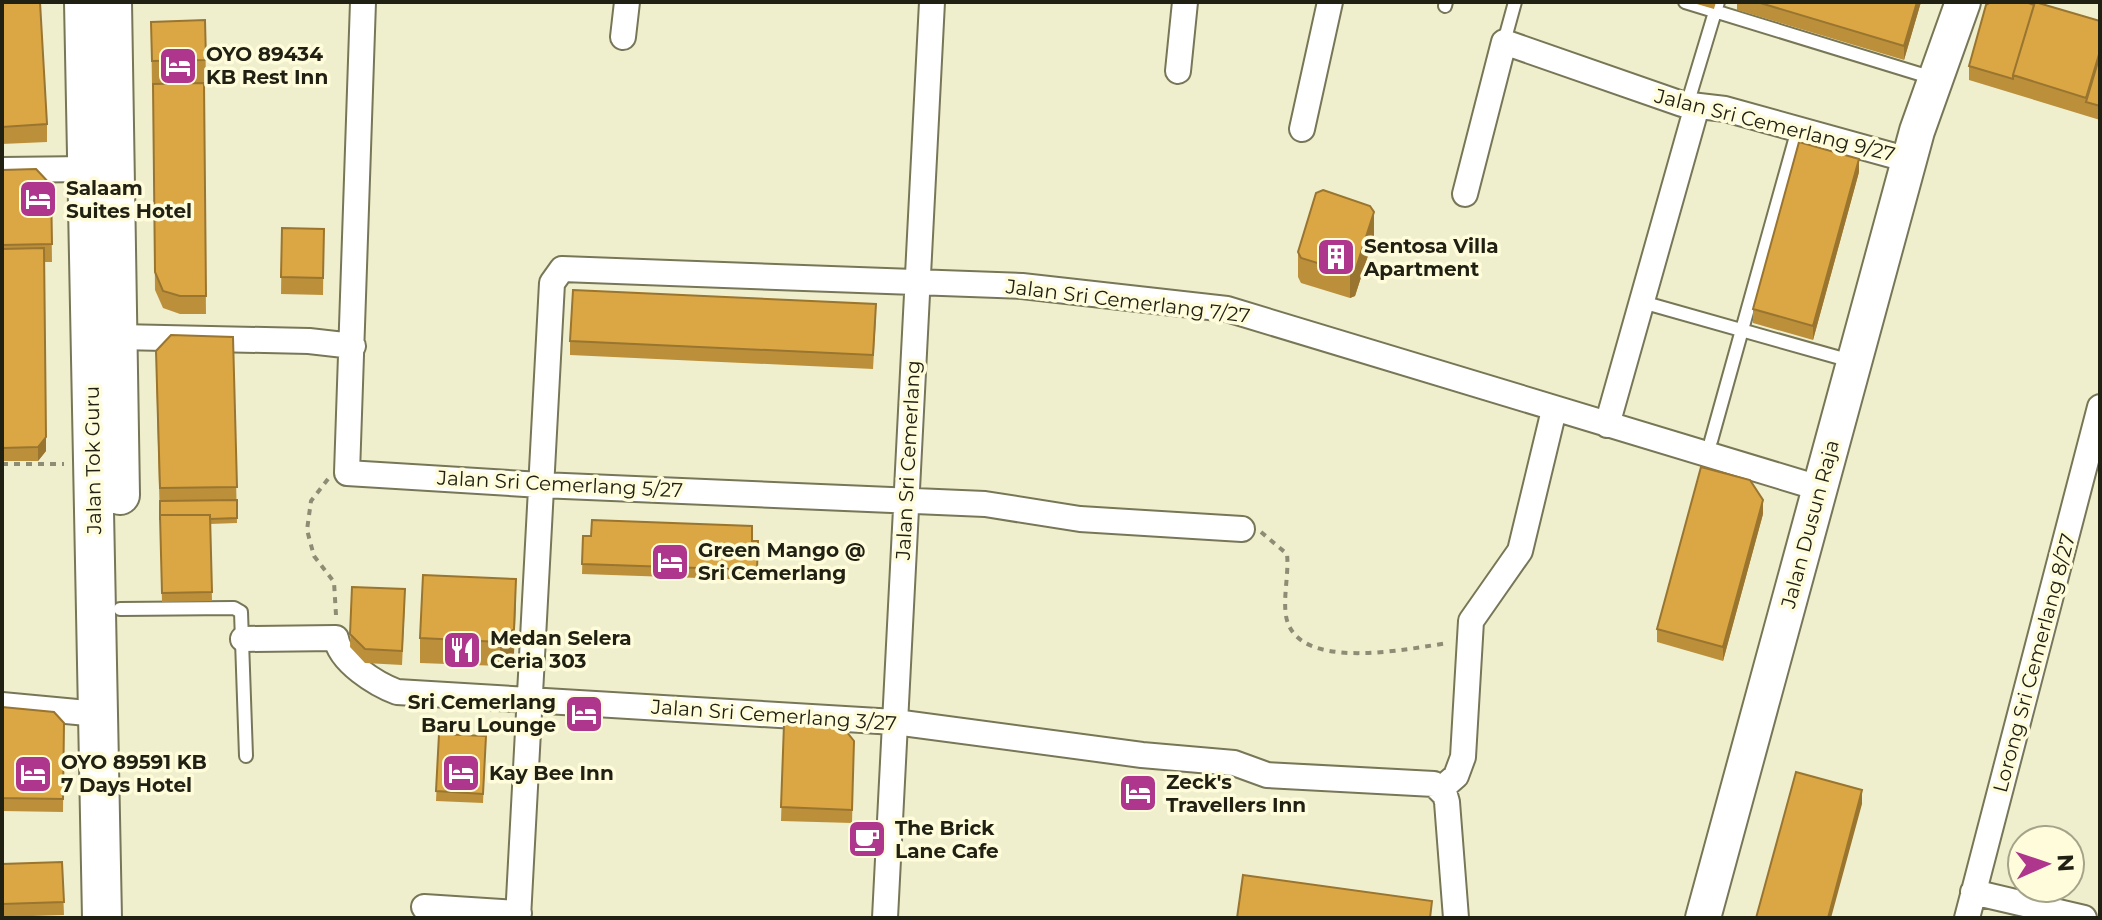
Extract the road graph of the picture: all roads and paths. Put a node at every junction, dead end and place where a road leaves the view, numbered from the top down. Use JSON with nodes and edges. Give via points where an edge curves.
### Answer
{"nodes":[{"id":1,"x":84,"y":2,"type":"edge"},
{"id":2,"x":112,"y":2,"type":"edge"},
{"id":3,"x":363,"y":2,"type":"edge"},
{"id":4,"x":627,"y":2,"type":"edge"},
{"id":5,"x":932,"y":2,"type":"edge"},
{"id":6,"x":1185,"y":2,"type":"edge"},
{"id":7,"x":1330,"y":2,"type":"edge"},
{"id":8,"x":1515,"y":2,"type":"edge"},
{"id":9,"x":1685,"y":2,"type":"edge"},
{"id":10,"x":1941,"y":2,"type":"edge"},
{"id":11,"x":1963,"y":2,"type":"edge"},
{"id":12,"x":1717,"y":7,"type":"edge"},
{"id":13,"x":623,"y":37,"type":"dead end"},
{"id":14,"x":1504,"y":42,"type":"junction"},
{"id":15,"x":1178,"y":71,"type":"dead end"},
{"id":16,"x":1923,"y":75,"type":"junction"},
{"id":17,"x":1692,"y":106,"type":"junction"},
{"id":18,"x":1302,"y":129,"type":"dead end"},
{"id":19,"x":1798,"y":129,"type":"junction"},
{"id":20,"x":1913,"y":145,"type":"junction"},
{"id":21,"x":88,"y":169,"type":"junction"},
{"id":22,"x":2,"y":170,"type":"edge"},
{"id":23,"x":1465,"y":194,"type":"dead end"},
{"id":24,"x":918,"y":282,"type":"junction"},
{"id":25,"x":1642,"y":302,"type":"junction"},
{"id":26,"x":1742,"y":330,"type":"junction"},
{"id":27,"x":119,"y":337,"type":"junction"},
{"id":28,"x":353,"y":346,"type":"junction"},
{"id":29,"x":1854,"y":362,"type":"junction"},
{"id":30,"x":2100,"y":407,"type":"edge"},
{"id":31,"x":1554,"y":410,"type":"junction"},
{"id":32,"x":1607,"y":425,"type":"junction"},
{"id":33,"x":1711,"y":441,"type":"dead end"},
{"id":34,"x":94,"y":463,"type":"junction"},
{"id":35,"x":2,"y":464,"type":"edge"},
{"id":36,"x":347,"y":473,"type":"junction"},
{"id":37,"x":541,"y":485,"type":"junction"},
{"id":38,"x":1819,"y":488,"type":"junction"},
{"id":39,"x":906,"y":500,"type":"junction"},
{"id":40,"x":1242,"y":529,"type":"joint"},
{"id":41,"x":120,"y":609,"type":"junction"},
{"id":42,"x":336,"y":638,"type":"junction"},
{"id":43,"x":243,"y":639,"type":"junction"},
{"id":44,"x":1467,"y":641,"type":"junction"},
{"id":45,"x":530,"y":700,"type":"junction"},
{"id":46,"x":2,"y":705,"type":"edge"},
{"id":47,"x":98,"y":714,"type":"junction"},
{"id":48,"x":895,"y":722,"type":"junction"},
{"id":49,"x":246,"y":756,"type":"dead end"},
{"id":50,"x":1441,"y":789,"type":"junction"},
{"id":51,"x":1973,"y":892,"type":"junction"},
{"id":52,"x":424,"y":907,"type":"dead end"},
{"id":53,"x":518,"y":916,"type":"edge"},
{"id":54,"x":102,"y":918,"type":"edge"},
{"id":55,"x":125,"y":918,"type":"edge"},
{"id":56,"x":885,"y":918,"type":"edge"},
{"id":57,"x":1456,"y":918,"type":"edge"},
{"id":58,"x":1703,"y":918,"type":"edge"},
{"id":59,"x":1967,"y":918,"type":"edge"},
{"id":60,"x":2084,"y":918,"type":"edge"}],
"edges":[{"from":1,"to":21,"type":"main road","name":"Jalan Tok Guru"},
{"from":2,"to":27,"type":"main road","name":"Jalan Tok Guru"},
{"from":3,"to":28,"type":"street"},
{"from":4,"to":13,"type":"street"},
{"from":5,"to":24,"type":"street","name":"Jalan Sri Cemerlang"},
{"from":6,"to":15,"type":"street"},
{"from":7,"to":18,"type":"street"},
{"from":8,"to":14,"type":"lane"},
{"from":9,"to":12,"type":"lane"},
{"from":10,"to":16,"type":"street","name":"Jalan Dusun Raja"},
{"from":11,"to":20,"type":"street","name":"Jalan Dusun Raja"},
{"from":12,"to":16,"type":"lane"},
{"from":12,"to":17,"type":"lane"},
{"from":14,"to":17,"type":"street","name":"Jalan Sri Cemerlang 9/27"},
{"from":14,"to":23,"type":"street"},
{"from":16,"to":20,"type":"street","name":"Jalan Dusun Raja"},
{"from":17,"to":19,"type":"street","name":"Jalan Sri Cemerlang 9/27","via":[[1725,109]]},
{"from":17,"to":25,"type":"street"},
{"from":19,"to":20,"type":"street","name":"Jalan Sri Cemerlang 9/27"},
{"from":19,"to":26,"type":"lane"},
{"from":20,"to":29,"type":"street","name":"Jalan Dusun Raja"},
{"from":21,"to":22,"type":"street"},
{"from":21,"to":34,"type":"main road","name":"Jalan Tok Guru"},
{"from":24,"to":31,"type":"street","name":"Jalan Sri Cemerlang 7/27","via":[[1022,286],[1238,311]]},
{"from":24,"to":37,"type":"street","name":"Jalan Sri Cemerlang 7/27","via":[[568,268],[557,272],[552,283]]},
{"from":24,"to":39,"type":"street","name":"Jalan Sri Cemerlang"},
{"from":25,"to":26,"type":"lane"},
{"from":25,"to":32,"type":"street"},
{"from":26,"to":29,"type":"lane"},
{"from":26,"to":33,"type":"lane"},
{"from":27,"to":28,"type":"street"},
{"from":27,"to":41,"type":"main road","name":"Jalan Tok Guru"},
{"from":28,"to":36,"type":"street"},
{"from":29,"to":38,"type":"street","name":"Jalan Dusun Raja"},
{"from":30,"to":51,"type":"street","name":"Lorong Sri Cemerlang 8/27"},
{"from":31,"to":32,"type":"street","name":"Jalan Sri Cemerlang 7/27"},
{"from":31,"to":44,"type":"street","via":[[1520,551],[1478,606]]},
{"from":32,"to":38,"type":"street","name":"Jalan Sri Cemerlang 7/27"},
{"from":34,"to":35,"type":"path"},
{"from":34,"to":47,"type":"main road","name":"Jalan Tok Guru"},
{"from":36,"to":37,"type":"street","name":"Jalan Sri Cemerlang 5/27"},
{"from":36,"to":42,"type":"path","via":[[334,474],[317,489],[308,514],[310,545],[334,582]]},
{"from":37,"to":39,"type":"street","name":"Jalan Sri Cemerlang 5/27"},
{"from":37,"to":45,"type":"street"},
{"from":38,"to":58,"type":"street","name":"Jalan Dusun Raja"},
{"from":39,"to":40,"type":"street","name":"Jalan Sri Cemerlang 5/27"},
{"from":39,"to":48,"type":"street","name":"Jalan Sri Cemerlang"},
{"from":40,"to":44,"type":"path","via":[[1265,534],[1287,554],[1286,616],[1303,640],[1362,654]]},
{"from":41,"to":43,"type":"lane","via":[[237,609]]},
{"from":41,"to":55,"type":"main road","name":"Jalan Tok Guru"},
{"from":42,"to":43,"type":"street"},
{"from":42,"to":45,"type":"street","name":"Jalan Sri Cemerlang 3/27","via":[[341,651],[372,680],[397,692]]},
{"from":43,"to":49,"type":"lane"},
{"from":44,"to":50,"type":"street","via":[[1463,757],[1456,776]]},
{"from":45,"to":48,"type":"street","name":"Jalan Sri Cemerlang 3/27"},
{"from":45,"to":53,"type":"street"},
{"from":46,"to":47,"type":"street"},
{"from":47,"to":54,"type":"main road","name":"Jalan Tok Guru"},
{"from":48,"to":50,"type":"street","name":"Jalan Sri Cemerlang 3/27","via":[[1234,763],[1267,775],[1425,782]]},
{"from":48,"to":56,"type":"street","name":"Jalan Sri Cemerlang"},
{"from":50,"to":57,"type":"street","via":[[1447,802]]},
{"from":51,"to":59,"type":"street","name":"Lorong Sri Cemerlang 8/27"},
{"from":51,"to":60,"type":"street"},
{"from":52,"to":53,"type":"street"}]}
